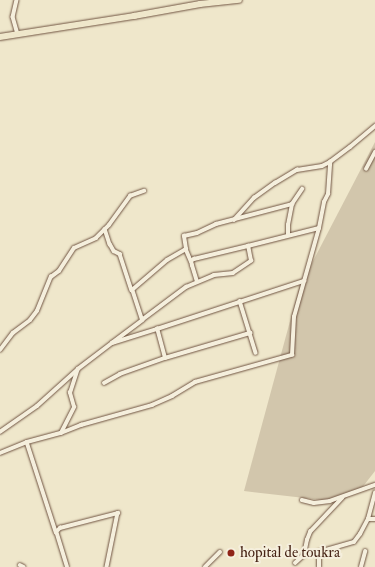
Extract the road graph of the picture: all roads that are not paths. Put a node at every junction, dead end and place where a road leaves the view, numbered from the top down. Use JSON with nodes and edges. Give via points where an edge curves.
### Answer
{"nodes":[{"id":1,"x":17,"y":0,"type":"edge"},
{"id":2,"x":239,"y":0,"type":"edge"},
{"id":3,"x":18,"y":34,"type":"junction"},
{"id":4,"x":0,"y":36,"type":"edge"},
{"id":5,"x":375,"y":126,"type":"edge"},
{"id":6,"x":375,"y":152,"type":"edge"},
{"id":7,"x":330,"y":162,"type":"junction"},
{"id":8,"x":366,"y":170,"type":"dead end"},
{"id":9,"x":302,"y":189,"type":"dead end"},
{"id":10,"x":144,"y":191,"type":"dead end"},
{"id":11,"x":292,"y":204,"type":"junction"},
{"id":12,"x":234,"y":220,"type":"junction"},
{"id":13,"x":319,"y":228,"type":"junction"},
{"id":14,"x":105,"y":229,"type":"junction"},
{"id":15,"x":288,"y":235,"type":"junction"},
{"id":16,"x":248,"y":246,"type":"junction"},
{"id":17,"x":186,"y":249,"type":"junction"},
{"id":18,"x":191,"y":261,"type":"junction"},
{"id":19,"x":304,"y":281,"type":"junction"},
{"id":20,"x":197,"y":282,"type":"junction"},
{"id":21,"x":132,"y":290,"type":"junction"},
{"id":22,"x":240,"y":301,"type":"junction"},
{"id":23,"x":142,"y":320,"type":"junction"},
{"id":24,"x":157,"y":329,"type":"junction"},
{"id":25,"x":250,"y":333,"type":"junction"},
{"id":26,"x":112,"y":343,"type":"junction"},
{"id":27,"x":0,"y":350,"type":"edge"},
{"id":28,"x":256,"y":353,"type":"dead end"},
{"id":29,"x":165,"y":358,"type":"junction"},
{"id":30,"x":78,"y":369,"type":"junction"},
{"id":31,"x":104,"y":383,"type":"dead end"},
{"id":32,"x":0,"y":432,"type":"edge"},
{"id":33,"x":61,"y":433,"type":"junction"},
{"id":34,"x":27,"y":442,"type":"junction"},
{"id":35,"x":0,"y":453,"type":"edge"},
{"id":36,"x":375,"y":485,"type":"edge"},
{"id":37,"x":375,"y":494,"type":"edge"},
{"id":38,"x":342,"y":498,"type":"junction"},
{"id":39,"x":302,"y":500,"type":"dead end"},
{"id":40,"x":368,"y":519,"type":"junction"},
{"id":41,"x":375,"y":519,"type":"edge"},
{"id":42,"x":56,"y":532,"type":"junction"},
{"id":43,"x":220,"y":552,"type":"dead end"},
{"id":44,"x":365,"y":552,"type":"dead end"},
{"id":45,"x":295,"y":563,"type":"dead end"},
{"id":46,"x":66,"y":567,"type":"edge"},
{"id":47,"x":107,"y":567,"type":"edge"},
{"id":48,"x":205,"y":567,"type":"edge"},
{"id":49,"x":319,"y":567,"type":"edge"},
{"id":50,"x":361,"y":567,"type":"edge"}],
"edges":[{"from":1,"to":3,"type":"street","via":[[13,17]]},
{"from":2,"to":3,"type":"highway"},
{"from":3,"to":4,"type":"highway"},
{"from":5,"to":7,"type":"street"},
{"from":6,"to":8,"type":"street"},
{"from":7,"to":12,"type":"street","via":[[322,166],[297,170],[275,183],[254,198]]},
{"from":7,"to":13,"type":"street","via":[[328,194]]},
{"from":9,"to":11,"type":"street"},
{"from":10,"to":14,"type":"street","via":[[130,196]]},
{"from":11,"to":12,"type":"street"},
{"from":11,"to":15,"type":"street"},
{"from":12,"to":17,"type":"street","via":[[184,236]]},
{"from":13,"to":15,"type":"street"},
{"from":13,"to":19,"type":"street"},
{"from":14,"to":21,"type":"street","via":[[114,251],[120,254]]},
{"from":14,"to":27,"type":"street","via":[[96,238],[74,248],[59,271],[51,277],[37,311],[13,333]]},
{"from":15,"to":16,"type":"street"},
{"from":16,"to":18,"type":"street"},
{"from":16,"to":20,"type":"street","via":[[251,261],[233,273],[214,275]]},
{"from":17,"to":18,"type":"street"},
{"from":17,"to":21,"type":"street","via":[[167,260]]},
{"from":18,"to":20,"type":"street"},
{"from":19,"to":22,"type":"street"},
{"from":19,"to":33,"type":"street","via":[[294,317],[292,355],[195,382],[152,405]]},
{"from":20,"to":23,"type":"street","via":[[186,287]]},
{"from":21,"to":23,"type":"street"},
{"from":22,"to":24,"type":"street"},
{"from":22,"to":25,"type":"street"},
{"from":23,"to":26,"type":"street"},
{"from":24,"to":26,"type":"street"},
{"from":24,"to":29,"type":"street"},
{"from":25,"to":28,"type":"street"},
{"from":25,"to":29,"type":"street"},
{"from":26,"to":30,"type":"street"},
{"from":29,"to":31,"type":"street","via":[[120,374]]},
{"from":30,"to":32,"type":"street","via":[[38,406]]},
{"from":30,"to":33,"type":"street","via":[[70,392],[74,407]]},
{"from":33,"to":34,"type":"street"},
{"from":34,"to":35,"type":"street"},
{"from":34,"to":42,"type":"street"},
{"from":36,"to":38,"type":"street"},
{"from":37,"to":40,"type":"street"},
{"from":38,"to":39,"type":"street","via":[[322,503]]},
{"from":38,"to":45,"type":"street","via":[[310,532],[304,555]]},
{"from":40,"to":41,"type":"street"},
{"from":40,"to":49,"type":"street","via":[[354,542],[318,552]]},
{"from":42,"to":46,"type":"street"},
{"from":42,"to":47,"type":"street","via":[[60,528],[118,513]]},
{"from":43,"to":48,"type":"street"},
{"from":44,"to":50,"type":"street"}]}
